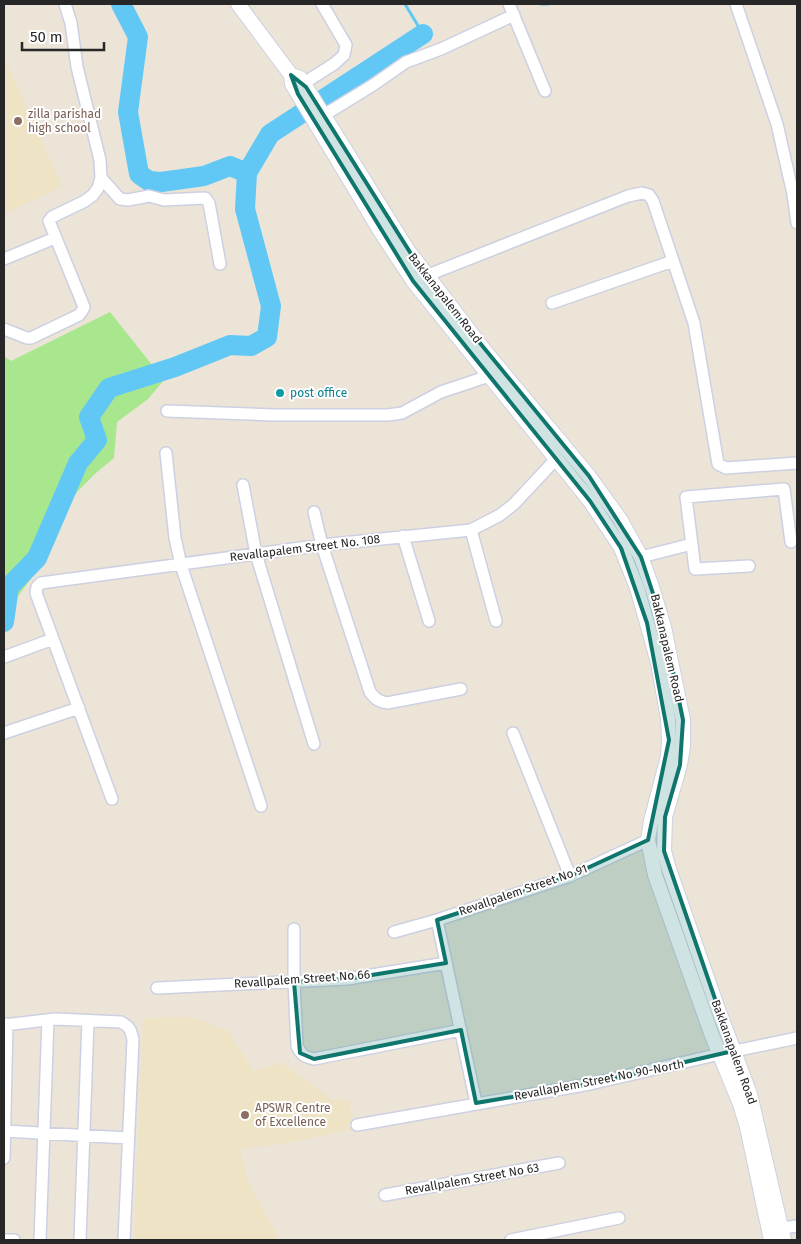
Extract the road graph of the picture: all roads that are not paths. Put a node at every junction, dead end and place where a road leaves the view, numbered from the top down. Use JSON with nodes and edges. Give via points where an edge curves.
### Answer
{"nodes":[{"id":1,"x":65,"y":4,"type":"edge"},
{"id":2,"x":238,"y":4,"type":"edge"},
{"id":3,"x":322,"y":4,"type":"edge"},
{"id":4,"x":509,"y":4,"type":"edge"},
{"id":5,"x":736,"y":4,"type":"edge"},
{"id":6,"x":514,"y":15,"type":"junction"},
{"id":7,"x":302,"y":88,"type":"junction"},
{"id":8,"x":545,"y":91,"type":"dead end"},
{"id":9,"x":319,"y":114,"type":"junction"},
{"id":10,"x":100,"y":178,"type":"junction"},
{"id":11,"x":797,"y":223,"type":"edge"},
{"id":12,"x":55,"y":238,"type":"junction"},
{"id":13,"x":4,"y":260,"type":"edge"},
{"id":14,"x":673,"y":261,"type":"junction"},
{"id":15,"x":220,"y":264,"type":"dead end"},
{"id":16,"x":419,"y":278,"type":"junction"},
{"id":17,"x":552,"y":303,"type":"dead end"},
{"id":18,"x":4,"y":329,"type":"edge"},
{"id":19,"x":489,"y":376,"type":"junction"},
{"id":20,"x":167,"y":411,"type":"dead end"},
{"id":21,"x":166,"y":453,"type":"dead end"},
{"id":22,"x":556,"y":459,"type":"junction"},
{"id":23,"x":797,"y":463,"type":"edge"},
{"id":24,"x":243,"y":485,"type":"dead end"},
{"id":25,"x":314,"y":512,"type":"dead end"},
{"id":26,"x":471,"y":530,"type":"junction"},
{"id":27,"x":398,"y":537,"type":"junction"},
{"id":28,"x":792,"y":542,"type":"dead end"},
{"id":29,"x":692,"y":544,"type":"junction"},
{"id":30,"x":322,"y":545,"type":"junction"},
{"id":31,"x":256,"y":554,"type":"junction"},
{"id":32,"x":641,"y":557,"type":"junction"},
{"id":33,"x":181,"y":565,"type":"junction"},
{"id":34,"x":749,"y":566,"type":"dead end"},
{"id":35,"x":429,"y":621,"type":"dead end"},
{"id":36,"x":496,"y":621,"type":"dead end"},
{"id":37,"x":53,"y":639,"type":"junction"},
{"id":38,"x":4,"y":657,"type":"edge"},
{"id":39,"x":461,"y":689,"type":"dead end"},
{"id":40,"x":79,"y":708,"type":"junction"},
{"id":41,"x":4,"y":733,"type":"edge"},
{"id":42,"x":513,"y":734,"type":"dead end"},
{"id":43,"x":314,"y":744,"type":"dead end"},
{"id":44,"x":112,"y":799,"type":"dead end"},
{"id":45,"x":261,"y":806,"type":"dead end"},
{"id":46,"x":648,"y":840,"type":"junction"},
{"id":47,"x":570,"y":876,"type":"junction"},
{"id":48,"x":437,"y":920,"type":"junction"},
{"id":49,"x":294,"y":928,"type":"dead end"},
{"id":50,"x":394,"y":932,"type":"dead end"},
{"id":51,"x":446,"y":962,"type":"junction"},
{"id":52,"x":294,"y":982,"type":"junction"},
{"id":53,"x":157,"y":988,"type":"dead end"},
{"id":54,"x":48,"y":1020,"type":"junction"},
{"id":55,"x":88,"y":1021,"type":"junction"},
{"id":56,"x":5,"y":1024,"type":"edge"},
{"id":57,"x":461,"y":1030,"type":"junction"},
{"id":58,"x":797,"y":1038,"type":"edge"},
{"id":59,"x":727,"y":1052,"type":"junction"},
{"id":60,"x":476,"y":1103,"type":"junction"},
{"id":61,"x":357,"y":1125,"type":"dead end"},
{"id":62,"x":4,"y":1131,"type":"edge"},
{"id":63,"x":44,"y":1134,"type":"junction"},
{"id":64,"x":84,"y":1136,"type":"junction"},
{"id":65,"x":128,"y":1138,"type":"junction"},
{"id":66,"x":4,"y":1158,"type":"edge"},
{"id":67,"x":559,"y":1163,"type":"dead end"},
{"id":68,"x":385,"y":1195,"type":"dead end"},
{"id":69,"x":619,"y":1218,"type":"dead end"},
{"id":70,"x":797,"y":1226,"type":"edge"},
{"id":71,"x":783,"y":1234,"type":"edge"},
{"id":72,"x":4,"y":1240,"type":"edge"},
{"id":73,"x":14,"y":1240,"type":"edge"},
{"id":74,"x":40,"y":1240,"type":"edge"},
{"id":75,"x":80,"y":1240,"type":"edge"},
{"id":76,"x":124,"y":1240,"type":"edge"},
{"id":77,"x":511,"y":1240,"type":"edge"},
{"id":78,"x":771,"y":1240,"type":"edge"}],
"edges":[{"from":1,"to":10,"type":"street","via":[[76,67],[100,160]]},
{"from":2,"to":7,"type":"street","via":[[291,75],[292,84]]},
{"from":3,"to":7,"type":"street","via":[[346,45],[344,55]]},
{"from":4,"to":6,"type":"street"},
{"from":5,"to":11,"type":"street","via":[[777,124]]},
{"from":6,"to":8,"type":"street"},
{"from":6,"to":9,"type":"street","via":[[406,62],[373,85]]},
{"from":7,"to":9,"type":"street"},
{"from":9,"to":16,"type":"street","via":[[382,234]]},
{"from":10,"to":12,"type":"street","via":[[98,188],[85,201],[52,217],[50,221]]},
{"from":10,"to":15,"type":"street","via":[[120,199],[149,196],[164,200],[204,198],[209,203]]},
{"from":12,"to":13,"type":"street"},
{"from":12,"to":18,"type":"street","via":[[82,301],[82,311],[31,338]]},
{"from":14,"to":16,"type":"street","via":[[653,201],[642,193]]},
{"from":14,"to":17,"type":"street"},
{"from":14,"to":23,"type":"street","via":[[694,323],[718,464],[726,468]]},
{"from":16,"to":19,"type":"street"},
{"from":16,"to":32,"type":"street","name":"Bakkanapalem Road","via":[[485,351],[589,476],[620,519]]},
{"from":19,"to":20,"type":"street","via":[[388,416],[274,416]]},
{"from":19,"to":22,"type":"street"},
{"from":21,"to":33,"type":"street"},
{"from":22,"to":26,"type":"street","name":"Revallapalem Street No. 108","via":[[500,516]]},
{"from":22,"to":46,"type":"street","via":[[590,501],[621,548],[637,588],[658,663],[669,740]]},
{"from":24,"to":31,"type":"street"},
{"from":25,"to":30,"type":"street"},
{"from":26,"to":27,"type":"street","name":"Revallapalem Street No. 108"},
{"from":26,"to":36,"type":"street"},
{"from":27,"to":30,"type":"street","name":"Revallapalem Street No. 108"},
{"from":27,"to":35,"type":"street"},
{"from":28,"to":29,"type":"street","via":[[784,489],[686,497]]},
{"from":29,"to":32,"type":"street"},
{"from":29,"to":34,"type":"street","via":[[695,569]]},
{"from":30,"to":31,"type":"street","name":"Revallapalem Street No. 108"},
{"from":30,"to":39,"type":"street","via":[[374,698],[387,703]]},
{"from":31,"to":33,"type":"street","name":"Revallapalem Street No. 108"},
{"from":31,"to":43,"type":"street"},
{"from":32,"to":59,"type":"street","name":"Bakkanapalem Road","via":[[664,627],[683,720],[680,765],[665,817],[664,851]]},
{"from":33,"to":37,"type":"street","name":"Revallapalem Street No. 108","via":[[46,582],[37,587],[36,593]]},
{"from":33,"to":45,"type":"street"},
{"from":37,"to":38,"type":"street"},
{"from":37,"to":40,"type":"street"},
{"from":40,"to":41,"type":"street"},
{"from":40,"to":44,"type":"street"},
{"from":42,"to":47,"type":"street"},
{"from":46,"to":47,"type":"street","name":"Revallpalem Street No 91"},
{"from":46,"to":59,"type":"street","via":[[655,876],[711,1033]]},
{"from":47,"to":48,"type":"street","name":"Revallpalem Street No 91"},
{"from":48,"to":50,"type":"street","name":"Revallpalem Street No 91"},
{"from":48,"to":51,"type":"street"},
{"from":49,"to":52,"type":"street"},
{"from":51,"to":52,"type":"street","name":"Revallpalem Street No 66","via":[[347,979]]},
{"from":51,"to":57,"type":"street"},
{"from":52,"to":53,"type":"street","name":"Revallpalem Street No 66"},
{"from":52,"to":57,"type":"street","via":[[297,1046],[306,1058]]},
{"from":54,"to":55,"type":"street"},
{"from":54,"to":56,"type":"street"},
{"from":54,"to":63,"type":"street"},
{"from":55,"to":64,"type":"street"},
{"from":55,"to":65,"type":"street","via":[[121,1022],[131,1030]]},
{"from":56,"to":62,"type":"street"},
{"from":57,"to":60,"type":"street"},
{"from":58,"to":59,"type":"street","name":"Revallaplem Street No 90-North"},
{"from":59,"to":60,"type":"street","name":"Revallaplem Street No 90-North","via":[[590,1084]]},
{"from":59,"to":71,"type":"street","name":"Bakkanapalem Road","via":[[750,1094]]},
{"from":59,"to":78,"type":"street"},
{"from":60,"to":61,"type":"street","name":"Revallaplem Street No 90-North"},
{"from":62,"to":63,"type":"street"},
{"from":62,"to":66,"type":"street"},
{"from":63,"to":64,"type":"street"},
{"from":63,"to":74,"type":"street"},
{"from":64,"to":65,"type":"street"},
{"from":64,"to":75,"type":"street"},
{"from":65,"to":76,"type":"street"},
{"from":67,"to":68,"type":"street","name":"Revallpalem Street No 63"},
{"from":69,"to":77,"type":"street"},
{"from":70,"to":71,"type":"street"},
{"from":72,"to":73,"type":"street"}]}
